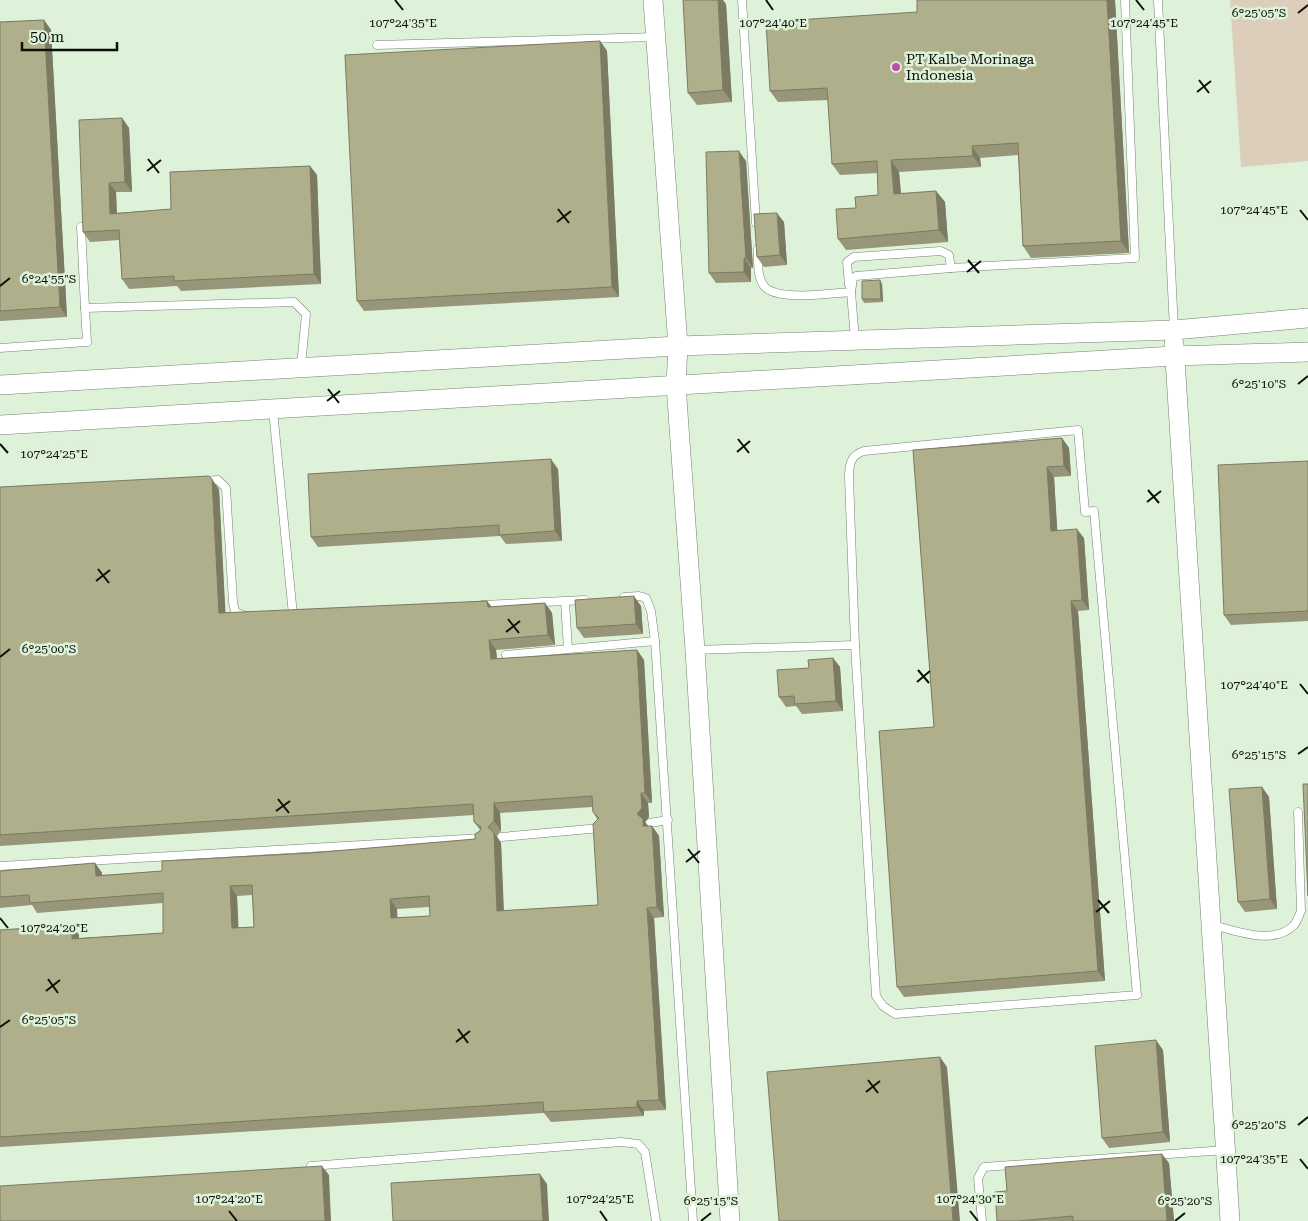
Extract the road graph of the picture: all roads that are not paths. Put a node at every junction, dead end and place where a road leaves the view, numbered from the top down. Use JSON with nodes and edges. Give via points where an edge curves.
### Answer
{"nodes":[{"id":1,"x":653,"y":0,"type":"edge"},
{"id":2,"x":742,"y":0,"type":"edge"},
{"id":3,"x":1125,"y":0,"type":"edge"},
{"id":4,"x":1158,"y":0,"type":"edge"},
{"id":5,"x":655,"y":37,"type":"junction"},
{"id":6,"x":377,"y":44,"type":"dead end"},
{"id":7,"x":81,"y":227,"type":"edge"},
{"id":8,"x":757,"y":230,"type":"edge"},
{"id":9,"x":757,"y":240,"type":"edge"},
{"id":10,"x":952,"y":268,"type":"junction"},
{"id":11,"x":851,"y":292,"type":"junction"},
{"id":12,"x":85,"y":308,"type":"junction"},
{"id":13,"x":1308,"y":318,"type":"edge"},
{"id":14,"x":1174,"y":330,"type":"junction"},
{"id":15,"x":855,"y":341,"type":"junction"},
{"id":16,"x":678,"y":346,"type":"junction"},
{"id":17,"x":0,"y":348,"type":"edge"},
{"id":18,"x":1308,"y":352,"type":"edge"},
{"id":19,"x":1174,"y":356,"type":"junction"},
{"id":20,"x":301,"y":368,"type":"junction"},
{"id":21,"x":0,"y":385,"type":"edge"},
{"id":22,"x":676,"y":385,"type":"junction"},
{"id":23,"x":273,"y":409,"type":"junction"},
{"id":24,"x":0,"y":425,"type":"edge"},
{"id":25,"x":196,"y":481,"type":"edge"},
{"id":26,"x":612,"y":598,"type":"edge"},
{"id":27,"x":593,"y":599,"type":"edge"},
{"id":28,"x":565,"y":602,"type":"junction"},
{"id":29,"x":471,"y":606,"type":"edge"},
{"id":30,"x":302,"y":614,"type":"edge"},
{"id":31,"x":285,"y":615,"type":"edge"},
{"id":32,"x":293,"y":615,"type":"junction"},
{"id":33,"x":259,"y":616,"type":"edge"},
{"id":34,"x":655,"y":641,"type":"junction"},
{"id":35,"x":855,"y":645,"type":"junction"},
{"id":36,"x":568,"y":650,"type":"junction"},
{"id":37,"x":695,"y":650,"type":"junction"},
{"id":38,"x":506,"y":655,"type":"dead end"},
{"id":39,"x":1298,"y":812,"type":"dead end"},
{"id":40,"x":668,"y":820,"type":"junction"},
{"id":41,"x":650,"y":823,"type":"dead end"},
{"id":42,"x":600,"y":828,"type":"edge"},
{"id":43,"x":501,"y":837,"type":"dead end"},
{"id":44,"x":482,"y":838,"type":"edge"},
{"id":45,"x":0,"y":866,"type":"edge"},
{"id":46,"x":1213,"y":925,"type":"junction"},
{"id":47,"x":1226,"y":1150,"type":"junction"},
{"id":48,"x":299,"y":1167,"type":"edge"},
{"id":49,"x":656,"y":1221,"type":"edge"},
{"id":50,"x":694,"y":1221,"type":"edge"},
{"id":51,"x":730,"y":1221,"type":"edge"},
{"id":52,"x":982,"y":1221,"type":"edge"},
{"id":53,"x":1230,"y":1221,"type":"edge"}],
"edges":[{"from":1,"to":5,"type":"street"},
{"from":2,"to":8,"type":"lane"},
{"from":3,"to":10,"type":"lane","via":[[1135,258]]},
{"from":4,"to":14,"type":"lane"},
{"from":5,"to":6,"type":"lane"},
{"from":5,"to":16,"type":"street"},
{"from":7,"to":12,"type":"lane"},
{"from":9,"to":11,"type":"lane","via":[[760,277],[765,288],[779,294]]},
{"from":10,"to":11,"type":"lane","via":[[856,276],[852,278]]},
{"from":10,"to":11,"type":"lane","via":[[948,254],[941,251],[854,257],[847,262]]},
{"from":11,"to":15,"type":"lane"},
{"from":12,"to":17,"type":"lane","via":[[87,342]]},
{"from":12,"to":20,"type":"lane","via":[[294,302],[306,314]]},
{"from":13,"to":14,"type":"street"},
{"from":14,"to":15,"type":"street"},
{"from":14,"to":19,"type":"street"},
{"from":15,"to":16,"type":"street"},
{"from":16,"to":20,"type":"street"},
{"from":16,"to":22,"type":"street"},
{"from":18,"to":19,"type":"street"},
{"from":19,"to":22,"type":"street"},
{"from":19,"to":46,"type":"street"},
{"from":20,"to":21,"type":"street"},
{"from":22,"to":23,"type":"street"},
{"from":22,"to":37,"type":"street"},
{"from":23,"to":24,"type":"street"},
{"from":23,"to":32,"type":"lane"},
{"from":25,"to":33,"type":"lane","via":[[218,480],[226,488],[235,612],[242,616]]},
{"from":26,"to":34,"type":"lane","via":[[646,598]]},
{"from":27,"to":28,"type":"lane"},
{"from":28,"to":29,"type":"lane"},
{"from":28,"to":36,"type":"lane"},
{"from":30,"to":32,"type":"lane"},
{"from":31,"to":32,"type":"lane"},
{"from":34,"to":36,"type":"lane"},
{"from":34,"to":40,"type":"lane"},
{"from":35,"to":35,"type":"lane","via":[[876,996],[883,1006],[895,1014],[1137,995],[1094,511],[1084,512],[1078,430],[857,453],[849,466]]},
{"from":35,"to":37,"type":"lane"},
{"from":36,"to":38,"type":"lane"},
{"from":37,"to":51,"type":"street"},
{"from":39,"to":46,"type":"lane","via":[[1302,911],[1294,925],[1278,933],[1254,936]]},
{"from":40,"to":41,"type":"lane"},
{"from":40,"to":50,"type":"lane"},
{"from":42,"to":43,"type":"lane"},
{"from":44,"to":45,"type":"lane"},
{"from":46,"to":47,"type":"street"},
{"from":47,"to":52,"type":"lane","via":[[984,1167],[978,1178]]},
{"from":47,"to":53,"type":"street"},
{"from":48,"to":49,"type":"lane","via":[[621,1142],[638,1144],[645,1152]]}]}
